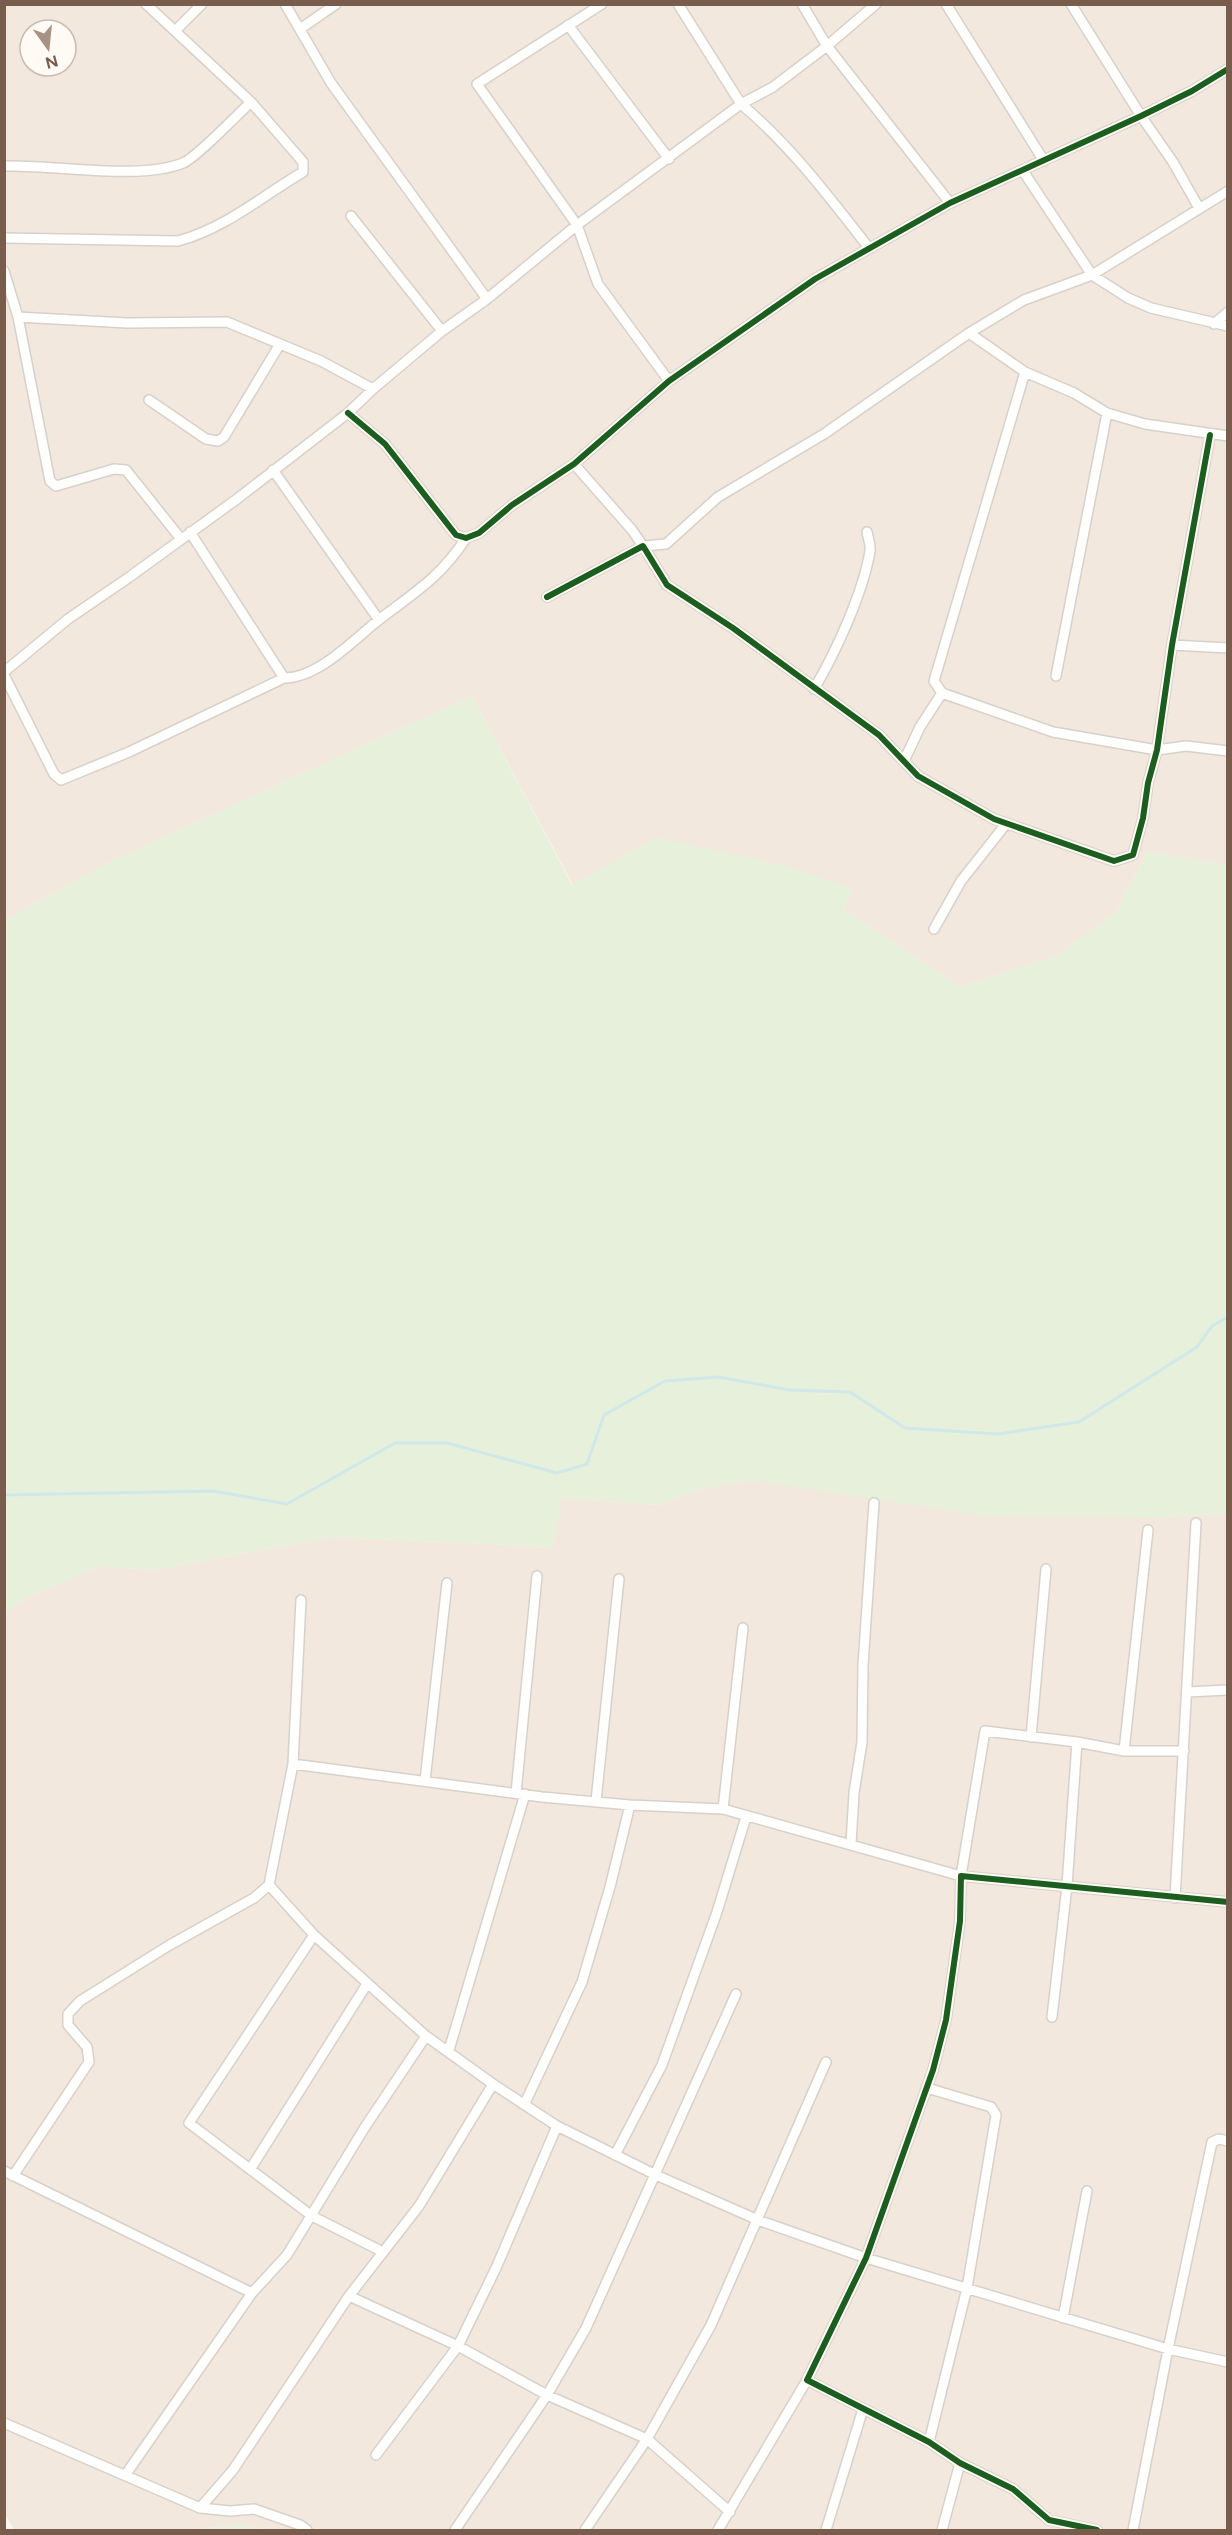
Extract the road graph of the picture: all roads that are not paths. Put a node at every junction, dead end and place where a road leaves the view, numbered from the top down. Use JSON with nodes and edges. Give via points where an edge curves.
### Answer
{"nodes":[{"id":1,"x":146,"y":4,"type":"edge"},
{"id":2,"x":202,"y":4,"type":"edge"},
{"id":3,"x":285,"y":4,"type":"edge"},
{"id":4,"x":336,"y":4,"type":"edge"},
{"id":5,"x":602,"y":4,"type":"edge"},
{"id":6,"x":678,"y":4,"type":"edge"},
{"id":7,"x":802,"y":4,"type":"edge"},
{"id":8,"x":876,"y":4,"type":"edge"},
{"id":9,"x":946,"y":4,"type":"edge"},
{"id":10,"x":1071,"y":4,"type":"edge"},
{"id":11,"x":568,"y":25,"type":"junction"},
{"id":12,"x":300,"y":29,"type":"junction"},
{"id":13,"x":175,"y":31,"type":"junction"},
{"id":14,"x":827,"y":46,"type":"junction"},
{"id":15,"x":1227,"y":69,"type":"edge"},
{"id":16,"x":251,"y":102,"type":"junction"},
{"id":17,"x":741,"y":104,"type":"junction"},
{"id":18,"x":1141,"y":116,"type":"junction"},
{"id":19,"x":669,"y":159,"type":"junction"},
{"id":20,"x":1044,"y":160,"type":"junction"},
{"id":21,"x":4,"y":166,"type":"edge"},
{"id":22,"x":1023,"y":171,"type":"junction"},
{"id":23,"x":1227,"y":191,"type":"edge"},
{"id":24,"x":950,"y":203,"type":"junction"},
{"id":25,"x":1199,"y":208,"type":"junction"},
{"id":26,"x":351,"y":216,"type":"dead end"},
{"id":27,"x":577,"y":225,"type":"junction"},
{"id":28,"x":4,"y":238,"type":"edge"},
{"id":29,"x":869,"y":248,"type":"junction"},
{"id":30,"x":4,"y":272,"type":"edge"},
{"id":31,"x":1092,"y":275,"type":"junction"},
{"id":32,"x":487,"y":299,"type":"junction"},
{"id":33,"x":1227,"y":312,"type":"edge"},
{"id":34,"x":18,"y":317,"type":"junction"},
{"id":35,"x":1214,"y":324,"type":"junction"},
{"id":36,"x":1227,"y":326,"type":"edge"},
{"id":37,"x":442,"y":332,"type":"junction"},
{"id":38,"x":969,"y":333,"type":"junction"},
{"id":39,"x":280,"y":344,"type":"junction"},
{"id":40,"x":1025,"y":372,"type":"junction"},
{"id":41,"x":669,"y":381,"type":"junction"},
{"id":42,"x":373,"y":388,"type":"junction"},
{"id":43,"x":149,"y":400,"type":"dead end"},
{"id":44,"x":348,"y":413,"type":"junction"},
{"id":45,"x":1107,"y":413,"type":"junction"},
{"id":46,"x":1210,"y":435,"type":"junction"},
{"id":47,"x":1227,"y":436,"type":"edge"},
{"id":48,"x":574,"y":464,"type":"junction"},
{"id":49,"x":273,"y":470,"type":"junction"},
{"id":50,"x":190,"y":532,"type":"junction"},
{"id":51,"x":867,"y":532,"type":"dead end"},
{"id":52,"x":466,"y":538,"type":"junction"},
{"id":53,"x":181,"y":539,"type":"junction"},
{"id":54,"x":643,"y":546,"type":"junction"},
{"id":55,"x":547,"y":597,"type":"dead end"},
{"id":56,"x":379,"y":620,"type":"junction"},
{"id":57,"x":1172,"y":645,"type":"junction"},
{"id":58,"x":1227,"y":648,"type":"edge"},
{"id":59,"x":4,"y":673,"type":"edge"},
{"id":60,"x":1056,"y":675,"type":"dead end"},
{"id":61,"x":284,"y":678,"type":"junction"},
{"id":62,"x":814,"y":689,"type":"junction"},
{"id":63,"x":942,"y":693,"type":"junction"},
{"id":64,"x":1157,"y":750,"type":"junction"},
{"id":65,"x":1227,"y":751,"type":"edge"},
{"id":66,"x":904,"y":761,"type":"junction"},
{"id":67,"x":1006,"y":824,"type":"junction"},
{"id":68,"x":934,"y":929,"type":"dead end"},
{"id":69,"x":874,"y":1503,"type":"dead end"},
{"id":70,"x":1196,"y":1523,"type":"dead end"},
{"id":71,"x":1148,"y":1530,"type":"dead end"},
{"id":72,"x":1046,"y":1569,"type":"dead end"},
{"id":73,"x":537,"y":1576,"type":"dead end"},
{"id":74,"x":619,"y":1578,"type":"dead end"},
{"id":75,"x":447,"y":1583,"type":"dead end"},
{"id":76,"x":301,"y":1600,"type":"dead end"},
{"id":77,"x":742,"y":1628,"type":"dead end"},
{"id":78,"x":1227,"y":1690,"type":"edge"},
{"id":79,"x":1187,"y":1692,"type":"junction"},
{"id":80,"x":1032,"y":1737,"type":"junction"},
{"id":81,"x":1077,"y":1742,"type":"junction"},
{"id":82,"x":1124,"y":1751,"type":"junction"},
{"id":83,"x":1184,"y":1751,"type":"junction"},
{"id":84,"x":293,"y":1764,"type":"junction"},
{"id":85,"x":424,"y":1781,"type":"junction"},
{"id":86,"x":520,"y":1793,"type":"junction"},
{"id":87,"x":596,"y":1801,"type":"junction"},
{"id":88,"x":630,"y":1805,"type":"junction"},
{"id":89,"x":723,"y":1809,"type":"junction"},
{"id":90,"x":746,"y":1817,"type":"junction"},
{"id":91,"x":850,"y":1844,"type":"junction"},
{"id":92,"x":961,"y":1876,"type":"junction"},
{"id":93,"x":269,"y":1885,"type":"junction"},
{"id":94,"x":1067,"y":1887,"type":"junction"},
{"id":95,"x":1175,"y":1898,"type":"junction"},
{"id":96,"x":1227,"y":1902,"type":"edge"},
{"id":97,"x":314,"y":1935,"type":"junction"},
{"id":98,"x":367,"y":1984,"type":"junction"},
{"id":99,"x":736,"y":1994,"type":"dead end"},
{"id":100,"x":1052,"y":2018,"type":"dead end"},
{"id":101,"x":426,"y":2036,"type":"junction"},
{"id":102,"x":449,"y":2050,"type":"junction"},
{"id":103,"x":826,"y":2062,"type":"dead end"},
{"id":104,"x":493,"y":2084,"type":"junction"},
{"id":105,"x":927,"y":2088,"type":"junction"},
{"id":106,"x":525,"y":2103,"type":"junction"},
{"id":107,"x":557,"y":2126,"type":"junction"},
{"id":108,"x":1227,"y":2140,"type":"edge"},
{"id":109,"x":615,"y":2155,"type":"junction"},
{"id":110,"x":251,"y":2168,"type":"junction"},
{"id":111,"x":9,"y":2173,"type":"edge"},
{"id":112,"x":656,"y":2175,"type":"junction"},
{"id":113,"x":1087,"y":2191,"type":"dead end"},
{"id":114,"x":312,"y":2216,"type":"junction"},
{"id":115,"x":758,"y":2220,"type":"junction"},
{"id":116,"x":383,"y":2252,"type":"junction"},
{"id":117,"x":866,"y":2258,"type":"junction"},
{"id":118,"x":967,"y":2288,"type":"junction"},
{"id":119,"x":252,"y":2293,"type":"junction"},
{"id":120,"x":349,"y":2296,"type":"junction"},
{"id":121,"x":1063,"y":2318,"type":"junction"},
{"id":122,"x":458,"y":2346,"type":"junction"},
{"id":123,"x":1168,"y":2349,"type":"junction"},
{"id":124,"x":1227,"y":2362,"type":"edge"},
{"id":125,"x":807,"y":2380,"type":"junction"},
{"id":126,"x":547,"y":2395,"type":"junction"},
{"id":127,"x":863,"y":2409,"type":"junction"},
{"id":128,"x":4,"y":2423,"type":"edge"},
{"id":129,"x":647,"y":2439,"type":"junction"},
{"id":130,"x":929,"y":2442,"type":"junction"},
{"id":131,"x":376,"y":2455,"type":"dead end"},
{"id":132,"x":960,"y":2463,"type":"junction"},
{"id":133,"x":126,"y":2474,"type":"junction"},
{"id":134,"x":200,"y":2508,"type":"junction"},
{"id":135,"x":730,"y":2512,"type":"junction"},
{"id":136,"x":1048,"y":2520,"type":"junction"},
{"id":137,"x":307,"y":2530,"type":"edge"},
{"id":138,"x":455,"y":2530,"type":"edge"},
{"id":139,"x":585,"y":2530,"type":"edge"},
{"id":140,"x":718,"y":2530,"type":"edge"},
{"id":141,"x":826,"y":2530,"type":"edge"},
{"id":142,"x":942,"y":2530,"type":"edge"},
{"id":143,"x":1047,"y":2530,"type":"edge"},
{"id":144,"x":1097,"y":2530,"type":"edge"},
{"id":145,"x":1133,"y":2530,"type":"edge"}],
"edges":[{"from":1,"to":13,"type":"street"},
{"from":2,"to":13,"type":"street"},
{"from":3,"to":12,"type":"street"},
{"from":4,"to":12,"type":"street"},
{"from":5,"to":11,"type":"street"},
{"from":6,"to":17,"type":"street"},
{"from":7,"to":14,"type":"street"},
{"from":8,"to":14,"type":"street"},
{"from":9,"to":20,"type":"street"},
{"from":10,"to":18,"type":"street"},
{"from":11,"to":19,"type":"street"},
{"from":11,"to":27,"type":"street","via":[[477,84]]},
{"from":12,"to":32,"type":"street","via":[[331,83]]},
{"from":13,"to":16,"type":"street"},
{"from":14,"to":17,"type":"street","via":[[773,87]]},
{"from":14,"to":24,"type":"street"},
{"from":15,"to":18,"type":"street"},
{"from":16,"to":21,"type":"street","via":[[185,163],[139,171]]},
{"from":16,"to":28,"type":"street","via":[[304,168],[238,215],[178,241]]},
{"from":17,"to":19,"type":"street"},
{"from":17,"to":29,"type":"street","via":[[767,126],[813,177]]},
{"from":18,"to":20,"type":"street"},
{"from":18,"to":25,"type":"street"},
{"from":19,"to":27,"type":"street"},
{"from":20,"to":22,"type":"street"},
{"from":22,"to":24,"type":"street"},
{"from":22,"to":31,"type":"street"},
{"from":23,"to":25,"type":"street"},
{"from":24,"to":29,"type":"street"},
{"from":25,"to":31,"type":"street"},
{"from":26,"to":37,"type":"street"},
{"from":27,"to":32,"type":"street"},
{"from":27,"to":41,"type":"street","via":[[598,284]]},
{"from":29,"to":41,"type":"street","via":[[815,279]]},
{"from":30,"to":34,"type":"street"},
{"from":31,"to":35,"type":"street","via":[[1151,308]]},
{"from":31,"to":38,"type":"street","via":[[1024,300]]},
{"from":32,"to":37,"type":"street"},
{"from":33,"to":35,"type":"street"},
{"from":34,"to":39,"type":"street","via":[[227,321]]},
{"from":34,"to":53,"type":"street","via":[[50,481],[56,486],[114,469],[126,470]]},
{"from":35,"to":36,"type":"street"},
{"from":37,"to":42,"type":"street"},
{"from":38,"to":40,"type":"street"},
{"from":38,"to":54,"type":"street","via":[[824,434],[718,497],[666,544]]},
{"from":39,"to":42,"type":"street"},
{"from":39,"to":43,"type":"street","via":[[218,441],[206,439]]},
{"from":40,"to":45,"type":"street","via":[[1074,393]]},
{"from":40,"to":63,"type":"street","via":[[936,669],[934,681]]},
{"from":41,"to":48,"type":"street"},
{"from":42,"to":44,"type":"street"},
{"from":44,"to":49,"type":"street"},
{"from":44,"to":52,"type":"street","via":[[385,444],[456,535]]},
{"from":45,"to":46,"type":"street"},
{"from":45,"to":60,"type":"street"},
{"from":46,"to":47,"type":"street"},
{"from":46,"to":57,"type":"street"},
{"from":48,"to":52,"type":"street"},
{"from":48,"to":54,"type":"street"},
{"from":49,"to":50,"type":"street"},
{"from":49,"to":56,"type":"street"},
{"from":50,"to":53,"type":"street"},
{"from":50,"to":61,"type":"street"},
{"from":51,"to":62,"type":"street","via":[[870,548],[857,595],[829,664]]},
{"from":52,"to":56,"type":"street","via":[[425,586]]},
{"from":53,"to":59,"type":"street","via":[[68,619]]},
{"from":54,"to":55,"type":"street"},
{"from":54,"to":62,"type":"street","via":[[667,585],[733,628]]},
{"from":56,"to":61,"type":"street","via":[[355,642],[298,678]]},
{"from":57,"to":58,"type":"street"},
{"from":57,"to":64,"type":"street"},
{"from":59,"to":61,"type":"street","via":[[54,774],[61,780]]},
{"from":62,"to":66,"type":"street","via":[[879,735]]},
{"from":63,"to":64,"type":"street","via":[[1053,732]]},
{"from":63,"to":66,"type":"street"},
{"from":64,"to":65,"type":"street","via":[[1186,747]]},
{"from":64,"to":67,"type":"street","via":[[1133,855],[1114,861]]},
{"from":66,"to":67,"type":"street","via":[[918,776]]},
{"from":67,"to":68,"type":"street","via":[[961,881]]},
{"from":69,"to":91,"type":"street","via":[[862,1665],[862,1742]]},
{"from":70,"to":79,"type":"street"},
{"from":71,"to":82,"type":"street"},
{"from":72,"to":80,"type":"street"},
{"from":73,"to":86,"type":"street"},
{"from":74,"to":87,"type":"street"},
{"from":75,"to":85,"type":"street"},
{"from":76,"to":84,"type":"street"},
{"from":77,"to":89,"type":"street"},
{"from":78,"to":79,"type":"street"},
{"from":79,"to":83,"type":"street"},
{"from":80,"to":81,"type":"street"},
{"from":80,"to":92,"type":"street","via":[[985,1731]]},
{"from":81,"to":82,"type":"street"},
{"from":81,"to":94,"type":"street"},
{"from":82,"to":83,"type":"street"},
{"from":83,"to":95,"type":"street"},
{"from":84,"to":85,"type":"street"},
{"from":84,"to":93,"type":"street"},
{"from":85,"to":86,"type":"street"},
{"from":86,"to":87,"type":"street"},
{"from":86,"to":102,"type":"street"},
{"from":87,"to":88,"type":"street"},
{"from":88,"to":89,"type":"street"},
{"from":88,"to":106,"type":"street","via":[[582,1982]]},
{"from":89,"to":90,"type":"street"},
{"from":90,"to":91,"type":"street"},
{"from":90,"to":109,"type":"street","via":[[717,1912],[662,2065]]},
{"from":91,"to":92,"type":"street"},
{"from":92,"to":94,"type":"street"},
{"from":92,"to":105,"type":"street","via":[[960,1921],[946,2020]]},
{"from":93,"to":97,"type":"street"},
{"from":93,"to":111,"type":"street","via":[[254,1898],[80,2001],[68,2014],[69,2025],[87,2047],[89,2062]]},
{"from":94,"to":95,"type":"street"},
{"from":94,"to":100,"type":"street"},
{"from":95,"to":96,"type":"street"},
{"from":97,"to":98,"type":"street"},
{"from":97,"to":110,"type":"street","via":[[189,2123]]},
{"from":98,"to":101,"type":"street"},
{"from":98,"to":110,"type":"street"},
{"from":99,"to":112,"type":"street"},
{"from":101,"to":102,"type":"street"},
{"from":101,"to":114,"type":"street","via":[[364,2127]]},
{"from":102,"to":104,"type":"street"},
{"from":103,"to":115,"type":"street"},
{"from":104,"to":106,"type":"street"},
{"from":104,"to":116,"type":"street","via":[[419,2206]]},
{"from":105,"to":117,"type":"street"},
{"from":105,"to":118,"type":"street","via":[[991,2107],[996,2115]]},
{"from":106,"to":107,"type":"street"},
{"from":107,"to":109,"type":"street"},
{"from":107,"to":122,"type":"street"},
{"from":108,"to":123,"type":"street","via":[[1212,2142]]},
{"from":109,"to":112,"type":"street"},
{"from":110,"to":114,"type":"street"},
{"from":111,"to":119,"type":"street"},
{"from":112,"to":115,"type":"street"},
{"from":112,"to":126,"type":"street","via":[[586,2328]]},
{"from":113,"to":121,"type":"street"},
{"from":114,"to":116,"type":"street"},
{"from":114,"to":119,"type":"street","via":[[286,2255]]},
{"from":115,"to":117,"type":"street"},
{"from":115,"to":129,"type":"street","via":[[711,2325]]},
{"from":116,"to":120,"type":"street"},
{"from":117,"to":118,"type":"street"},
{"from":117,"to":125,"type":"street"},
{"from":118,"to":121,"type":"street"},
{"from":118,"to":130,"type":"street"},
{"from":119,"to":133,"type":"street"},
{"from":120,"to":122,"type":"street"},
{"from":120,"to":134,"type":"street","via":[[233,2470]]},
{"from":121,"to":123,"type":"street"},
{"from":122,"to":126,"type":"street"},
{"from":122,"to":131,"type":"street"},
{"from":123,"to":124,"type":"street"},
{"from":123,"to":145,"type":"street"},
{"from":125,"to":127,"type":"street"},
{"from":125,"to":135,"type":"street"},
{"from":126,"to":129,"type":"street"},
{"from":126,"to":138,"type":"street"},
{"from":127,"to":130,"type":"street"},
{"from":127,"to":141,"type":"street"},
{"from":128,"to":133,"type":"street"},
{"from":129,"to":135,"type":"street"},
{"from":129,"to":139,"type":"street"},
{"from":130,"to":132,"type":"street"},
{"from":132,"to":136,"type":"street","via":[[1013,2489]]},
{"from":132,"to":142,"type":"street"},
{"from":133,"to":134,"type":"street"},
{"from":134,"to":137,"type":"street","via":[[255,2509]]},
{"from":135,"to":140,"type":"street"},
{"from":136,"to":143,"type":"street"},
{"from":136,"to":144,"type":"street"}]}
